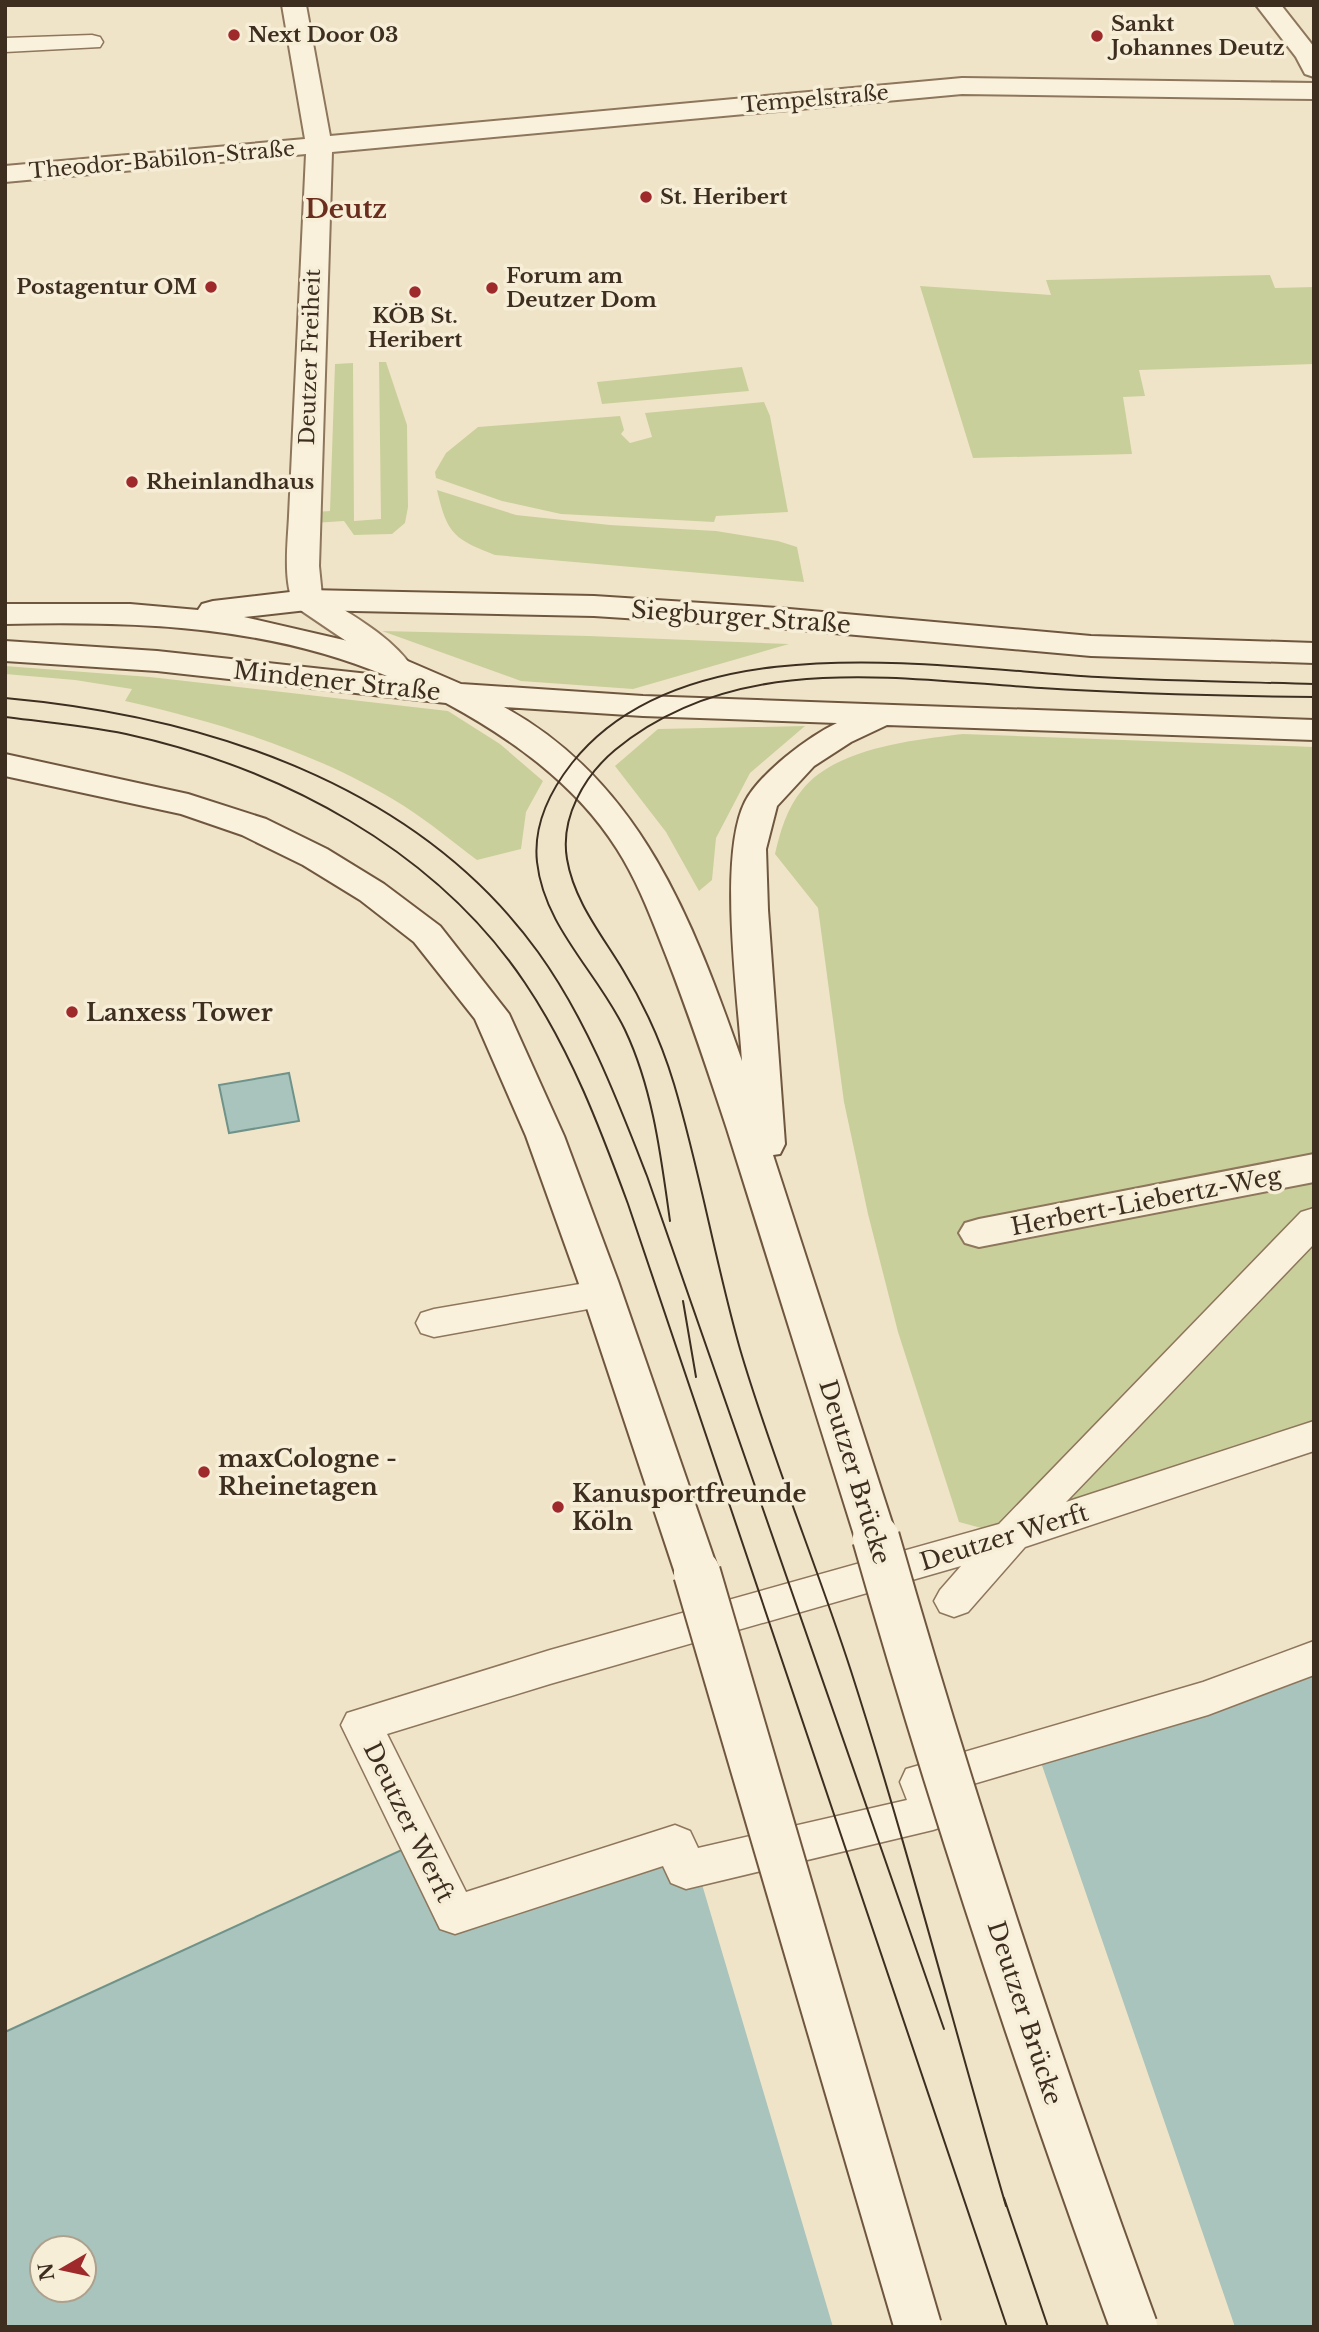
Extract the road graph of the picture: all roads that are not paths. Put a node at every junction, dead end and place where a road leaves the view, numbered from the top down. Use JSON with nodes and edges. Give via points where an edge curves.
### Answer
{"nodes":[{"id":1,"x":294,"y":5,"type":"edge"},
{"id":2,"x":1268,"y":5,"type":"edge"},
{"id":3,"x":92,"y":42,"type":"dead end"},
{"id":4,"x":5,"y":45,"type":"edge"},
{"id":5,"x":1314,"y":69,"type":"edge"},
{"id":6,"x":1314,"y":90,"type":"edge"},
{"id":7,"x":319,"y":146,"type":"junction"},
{"id":8,"x":5,"y":174,"type":"edge"},
{"id":9,"x":307,"y":600,"type":"junction"},
{"id":10,"x":5,"y":614,"type":"edge"},
{"id":11,"x":169,"y":616,"type":"junction"},
{"id":12,"x":5,"y":651,"type":"edge"},
{"id":13,"x":1314,"y":653,"type":"edge"},
{"id":14,"x":396,"y":667,"type":"junction"},
{"id":15,"x":458,"y":694,"type":"junction"},
{"id":16,"x":879,"y":716,"type":"junction"},
{"id":17,"x":1314,"y":730,"type":"edge"},
{"id":18,"x":5,"y":765,"type":"edge"},
{"id":19,"x":1314,"y":1168,"type":"edge"},
{"id":20,"x":770,"y":1205,"type":"junction"},
{"id":21,"x":1314,"y":1221,"type":"edge"},
{"id":22,"x":979,"y":1233,"type":"dead end"},
{"id":23,"x":600,"y":1287,"type":"junction"},
{"id":24,"x":434,"y":1323,"type":"dead end"},
{"id":25,"x":1314,"y":1436,"type":"edge"},
{"id":26,"x":1011,"y":1536,"type":"junction"},
{"id":27,"x":954,"y":1601,"type":"dead end"},
{"id":28,"x":1314,"y":1658,"type":"edge"},
{"id":29,"x":918,"y":2327,"type":"edge"},
{"id":30,"x":1134,"y":2327,"type":"edge"}],
"edges":[{"from":1,"to":7,"type":"main road","name":"Deutzer Freiheit"},
{"from":2,"to":5,"type":"main road"},
{"from":3,"to":4,"type":"lane"},
{"from":6,"to":7,"type":"main road","name":"Tempelstraße","via":[[962,86]]},
{"from":7,"to":8,"type":"main road","name":"Theodor-Babilon-Straße"},
{"from":7,"to":9,"type":"main road","name":"Deutzer Freiheit","via":[[303,566]]},
{"from":9,"to":11,"type":"main road","name":"Siegburger Straße"},
{"from":9,"to":13,"type":"main road","name":"Siegburger Straße","via":[[594,606],[1091,646]]},
{"from":9,"to":14,"type":"main road","via":[[366,640]]},
{"from":10,"to":11,"type":"main road","name":"Mindener Straße"},
{"from":11,"to":14,"type":"main road","name":"Mindener Straße","via":[[278,635]]},
{"from":12,"to":15,"type":"main road","name":"Mindener Straße","via":[[157,661]]},
{"from":14,"to":15,"type":"main road","name":"Mindener Straße"},
{"from":15,"to":16,"type":"main road"},
{"from":15,"to":20,"type":"main road","name":"Deutzer Brücke","via":[[530,739],[567,769],[632,846],[667,913],[699,994]]},
{"from":16,"to":17,"type":"main road"},
{"from":16,"to":20,"type":"main road","via":[[802,759],[761,803],[749,849]]},
{"from":18,"to":23,"type":"main road","via":[[175,802],[254,827],[372,892],[427,934],[491,1014],[545,1136]]},
{"from":19,"to":22,"type":"main road","name":"Herbert-Liebertz-Weg"},
{"from":20,"to":30,"type":"main road","name":"Deutzer Brücke","bridge":true,"via":[[1061,2128]]},
{"from":21,"to":26,"type":"lane"},
{"from":23,"to":24,"type":"lane"},
{"from":23,"to":29,"type":"main road","bridge":true,"via":[[697,1573]]},
{"from":25,"to":26,"type":"lane","name":"Deutzer Werft"},
{"from":26,"to":27,"type":"lane"},
{"from":26,"to":28,"type":"lane","name":"Deutzer Werft","via":[[550,1667],[362,1726],[455,1915],[675,1843],[686,1870],[933,1812],[921,1782],[1208,1698]]}]}
